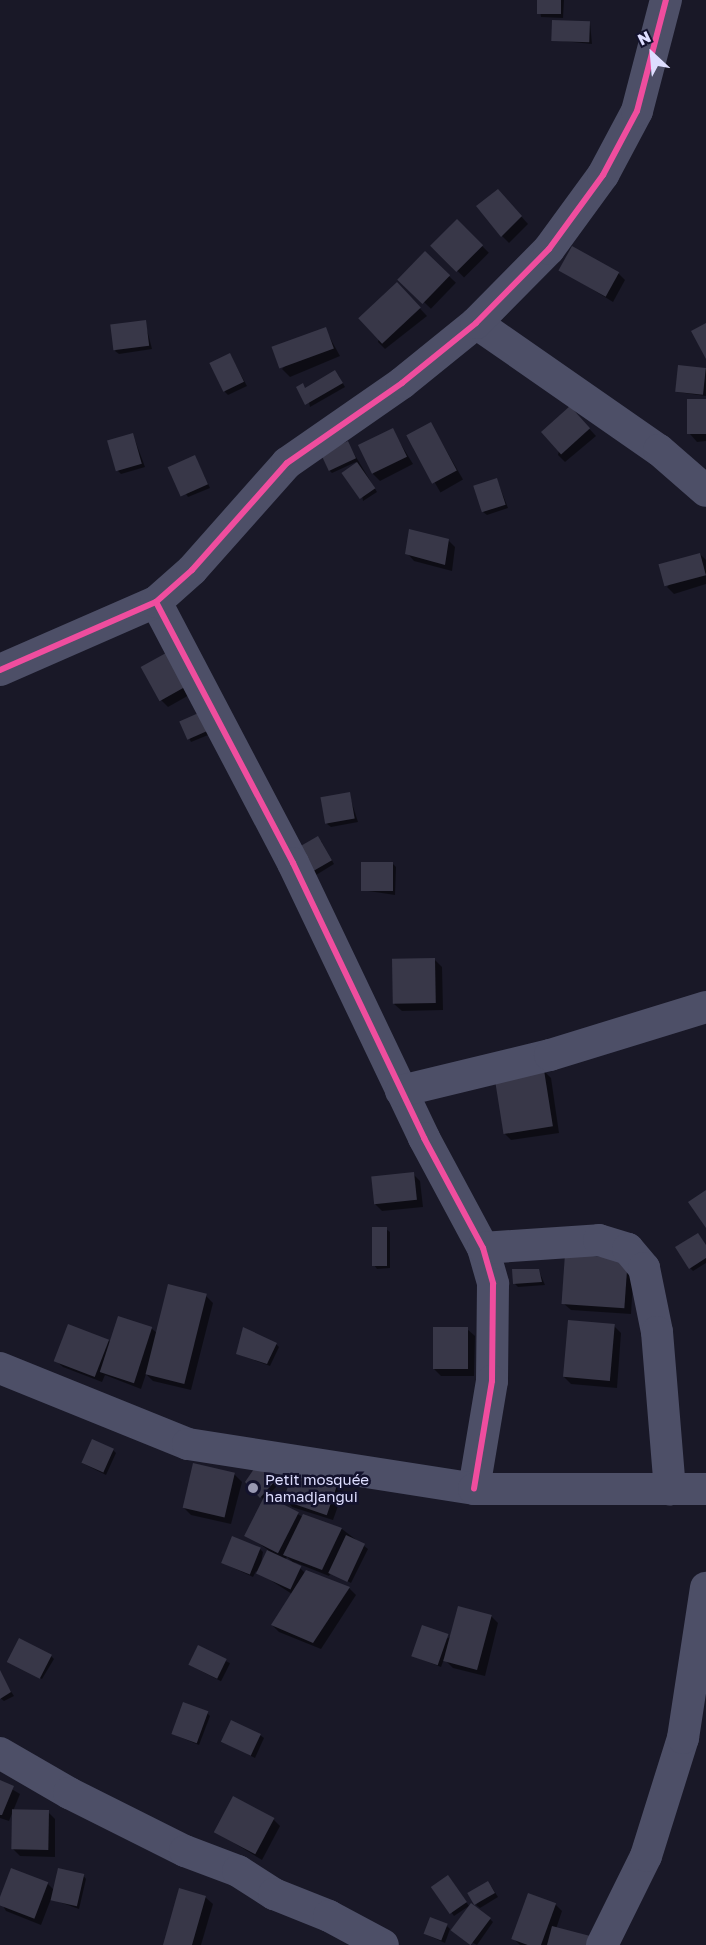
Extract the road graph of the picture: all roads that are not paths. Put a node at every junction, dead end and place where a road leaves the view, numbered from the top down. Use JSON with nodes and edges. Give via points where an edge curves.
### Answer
{"nodes":[{"id":1,"x":666,"y":0,"type":"edge"},
{"id":2,"x":477,"y":323,"type":"junction"},
{"id":3,"x":706,"y":491,"type":"edge"},
{"id":4,"x":156,"y":602,"type":"junction"},
{"id":5,"x":0,"y":670,"type":"edge"},
{"id":6,"x":706,"y":1007,"type":"edge"},
{"id":7,"x":401,"y":1091,"type":"junction"},
{"id":8,"x":483,"y":1248,"type":"junction"},
{"id":9,"x":0,"y":1368,"type":"edge"},
{"id":10,"x":474,"y":1489,"type":"junction"},
{"id":11,"x":670,"y":1489,"type":"junction"},
{"id":12,"x":706,"y":1489,"type":"edge"},
{"id":13,"x":706,"y":1588,"type":"edge"},
{"id":14,"x":0,"y":1753,"type":"edge"},
{"id":15,"x":383,"y":1945,"type":"edge"},
{"id":16,"x":602,"y":1945,"type":"edge"}],
"edges":[{"from":1,"to":2,"type":"street","via":[[637,111],[603,176],[549,249]]},
{"from":2,"to":3,"type":"street","via":[[659,450]]},
{"from":2,"to":4,"type":"street","via":[[402,383],[287,463],[192,570]]},
{"from":4,"to":5,"type":"street"},
{"from":4,"to":7,"type":"street","via":[[293,863]]},
{"from":6,"to":7,"type":"street","via":[[550,1055]]},
{"from":7,"to":8,"type":"street"},
{"from":8,"to":10,"type":"street","via":[[493,1284],[492,1381]]},
{"from":8,"to":11,"type":"street","via":[[600,1240],[628,1249],[644,1268],[657,1332]]},
{"from":9,"to":10,"type":"street","via":[[188,1444]]},
{"from":10,"to":11,"type":"street"},
{"from":11,"to":12,"type":"street"},
{"from":13,"to":16,"type":"street","via":[[683,1738],[646,1856]]},
{"from":14,"to":15,"type":"street","via":[[69,1793],[185,1851],[238,1871],[274,1894],[329,1916]]}]}
